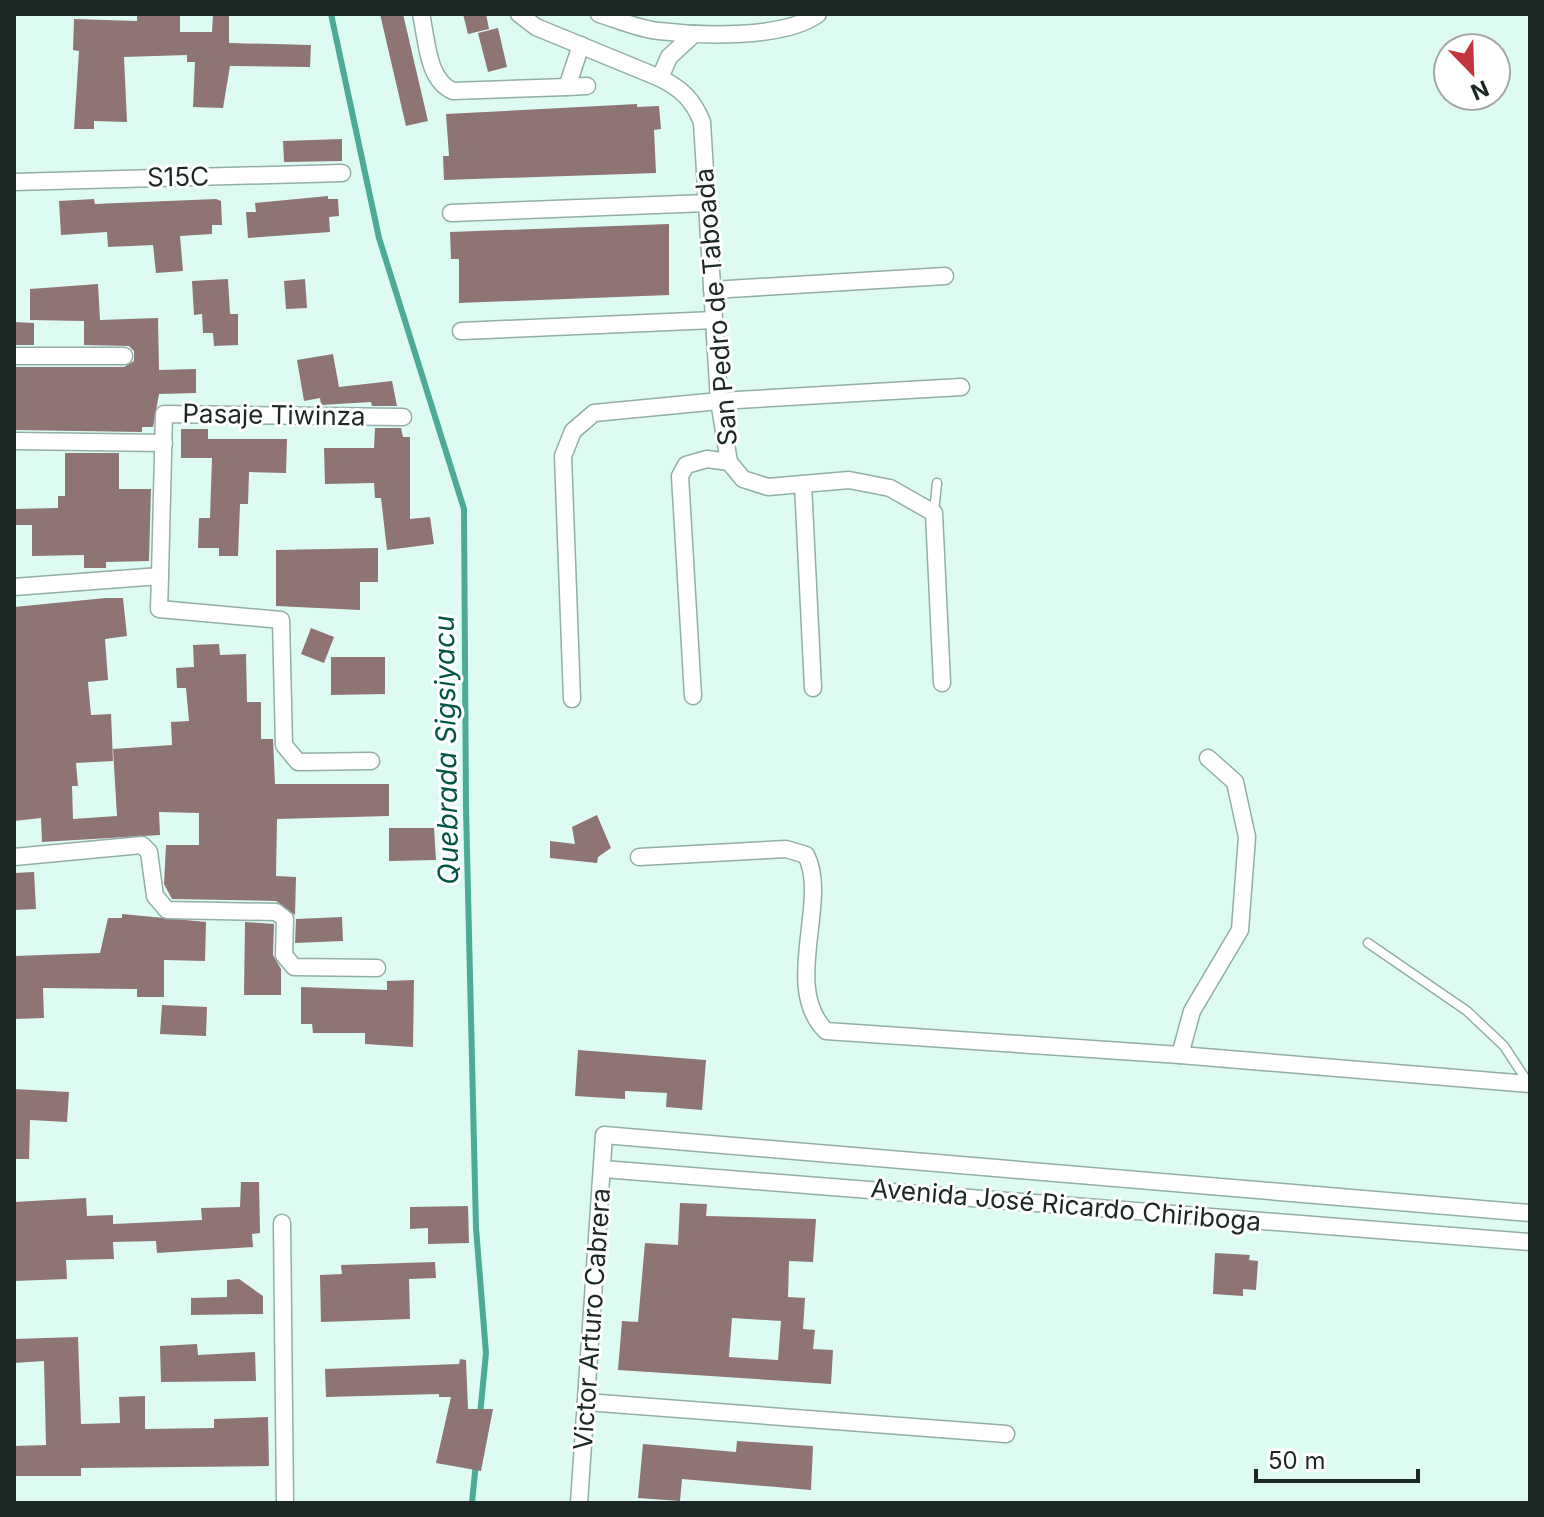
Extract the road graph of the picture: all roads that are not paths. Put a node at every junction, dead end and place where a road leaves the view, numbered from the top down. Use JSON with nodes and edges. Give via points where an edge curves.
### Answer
{"nodes":[{"id":1,"x":421,"y":14,"type":"edge"},
{"id":2,"x":519,"y":14,"type":"edge"},
{"id":3,"x":599,"y":14,"type":"edge"},
{"id":4,"x":818,"y":14,"type":"edge"},
{"id":5,"x":694,"y":34,"type":"junction"},
{"id":6,"x":581,"y":45,"type":"junction"},
{"id":7,"x":660,"y":78,"type":"junction"},
{"id":8,"x":587,"y":86,"type":"dead end"},
{"id":9,"x":567,"y":87,"type":"junction"},
{"id":10,"x":342,"y":173,"type":"dead end"},
{"id":11,"x":14,"y":182,"type":"edge"},
{"id":12,"x":707,"y":203,"type":"junction"},
{"id":13,"x":451,"y":213,"type":"dead end"},
{"id":14,"x":945,"y":276,"type":"dead end"},
{"id":15,"x":712,"y":290,"type":"junction"},
{"id":16,"x":714,"y":320,"type":"junction"},
{"id":17,"x":461,"y":331,"type":"dead end"},
{"id":18,"x":14,"y":356,"type":"edge"},
{"id":19,"x":124,"y":356,"type":"dead end"},
{"id":20,"x":961,"y":387,"type":"dead end"},
{"id":21,"x":719,"y":401,"type":"junction"},
{"id":22,"x":403,"y":417,"type":"dead end"},
{"id":23,"x":14,"y":441,"type":"edge"},
{"id":24,"x":164,"y":443,"type":"junction"},
{"id":25,"x":729,"y":462,"type":"junction"},
{"id":26,"x":937,"y":483,"type":"dead end"},
{"id":27,"x":803,"y":484,"type":"junction"},
{"id":28,"x":934,"y":513,"type":"junction"},
{"id":29,"x":160,"y":576,"type":"junction"},
{"id":30,"x":14,"y":587,"type":"edge"},
{"id":31,"x":942,"y":683,"type":"dead end"},
{"id":32,"x":813,"y":688,"type":"dead end"},
{"id":33,"x":693,"y":696,"type":"dead end"},
{"id":34,"x":572,"y":699,"type":"dead end"},
{"id":35,"x":1208,"y":758,"type":"dead end"},
{"id":36,"x":371,"y":761,"type":"dead end"},
{"id":37,"x":14,"y":857,"type":"edge"},
{"id":38,"x":639,"y":857,"type":"dead end"},
{"id":39,"x":1368,"y":943,"type":"dead end"},
{"id":40,"x":377,"y":968,"type":"dead end"},
{"id":41,"x":1180,"y":1055,"type":"junction"},
{"id":42,"x":1530,"y":1084,"type":"edge"},
{"id":43,"x":604,"y":1135,"type":"joint"},
{"id":44,"x":603,"y":1169,"type":"junction"},
{"id":45,"x":1110,"y":1178,"type":"junction"},
{"id":46,"x":1404,"y":1202,"type":"junction"},
{"id":47,"x":1109,"y":1209,"type":"junction"},
{"id":48,"x":1530,"y":1213,"type":"edge"},
{"id":49,"x":282,"y":1223,"type":"dead end"},
{"id":50,"x":1404,"y":1232,"type":"junction"},
{"id":51,"x":1530,"y":1242,"type":"edge"},
{"id":52,"x":586,"y":1402,"type":"junction"},
{"id":53,"x":1006,"y":1434,"type":"dead end"},
{"id":54,"x":285,"y":1503,"type":"edge"},
{"id":55,"x":579,"y":1503,"type":"edge"}],
"edges":[{"from":1,"to":9,"type":"street","via":[[435,78],[442,86],[453,91]]},
{"from":2,"to":6,"type":"street","name":"San Pedro de Taboada","via":[[536,27]]},
{"from":3,"to":5,"type":"street","via":[[656,31]]},
{"from":4,"to":5,"type":"street","via":[[783,29]]},
{"from":5,"to":7,"type":"street","via":[[669,57]]},
{"from":6,"to":7,"type":"street","name":"San Pedro de Taboada"},
{"from":6,"to":9,"type":"street"},
{"from":7,"to":12,"type":"street","name":"San Pedro de Taboada","via":[[694,103],[702,122]]},
{"from":8,"to":9,"type":"street"},
{"from":10,"to":11,"type":"street","name":"S15C"},
{"from":12,"to":13,"type":"street"},
{"from":12,"to":15,"type":"street","name":"San Pedro de Taboada"},
{"from":14,"to":15,"type":"street"},
{"from":15,"to":16,"type":"street","name":"San Pedro de Taboada"},
{"from":16,"to":17,"type":"street"},
{"from":16,"to":21,"type":"street","name":"San Pedro de Taboada"},
{"from":18,"to":19,"type":"street"},
{"from":20,"to":21,"type":"street"},
{"from":21,"to":25,"type":"street","name":"San Pedro de Taboada"},
{"from":21,"to":34,"type":"street","via":[[594,413],[573,431],[563,456]]},
{"from":22,"to":24,"type":"street","name":"Pasaje Tiwinza","via":[[164,414]]},
{"from":23,"to":24,"type":"street"},
{"from":24,"to":29,"type":"street","name":"Pasaje Tiwinza"},
{"from":25,"to":27,"type":"street","name":"San Pedro de Taboada","via":[[743,479],[768,487]]},
{"from":25,"to":33,"type":"street","via":[[707,459],[686,465],[680,476]]},
{"from":26,"to":28,"type":"lane"},
{"from":27,"to":28,"type":"street","name":"San Pedro de Taboada","via":[[849,480],[890,488]]},
{"from":27,"to":32,"type":"street"},
{"from":28,"to":31,"type":"street"},
{"from":29,"to":30,"type":"street"},
{"from":29,"to":36,"type":"street","name":"Pasaje Tiwinza","via":[[159,609],[281,620],[283,738],[292,758]]},
{"from":35,"to":41,"type":"street","via":[[1235,782],[1247,837],[1240,930],[1192,1011]]},
{"from":37,"to":40,"type":"street","via":[[142,845],[149,852],[155,896],[167,910],[276,912],[285,919],[284,955],[294,967]]},
{"from":38,"to":41,"type":"street","via":[[786,849],[806,855],[813,877],[808,1002],[815,1021],[826,1031]]},
{"from":39,"to":42,"type":"lane","via":[[1467,1011],[1504,1046]]},
{"from":41,"to":42,"type":"street"},
{"from":43,"to":44,"type":"street","name":"Victor Arturo Cabrera"},
{"from":43,"to":45,"type":"street","name":"Avenida José Ricardo Chiriboga"},
{"from":44,"to":47,"type":"street","name":"Avenida José Ricardo Chiriboga"},
{"from":44,"to":52,"type":"street","name":"Victor Arturo Cabrera"},
{"from":45,"to":46,"type":"street","name":"Avenida José Ricardo Chiriboga"},
{"from":45,"to":47,"type":"street"},
{"from":46,"to":48,"type":"street","name":"Avenida José Ricardo Chiriboga"},
{"from":46,"to":50,"type":"street"},
{"from":47,"to":50,"type":"street","name":"Avenida José Ricardo Chiriboga"},
{"from":49,"to":54,"type":"street"},
{"from":50,"to":51,"type":"street","name":"Avenida José Ricardo Chiriboga"},
{"from":52,"to":53,"type":"street"},
{"from":52,"to":55,"type":"street","name":"Victor Arturo Cabrera"}]}
